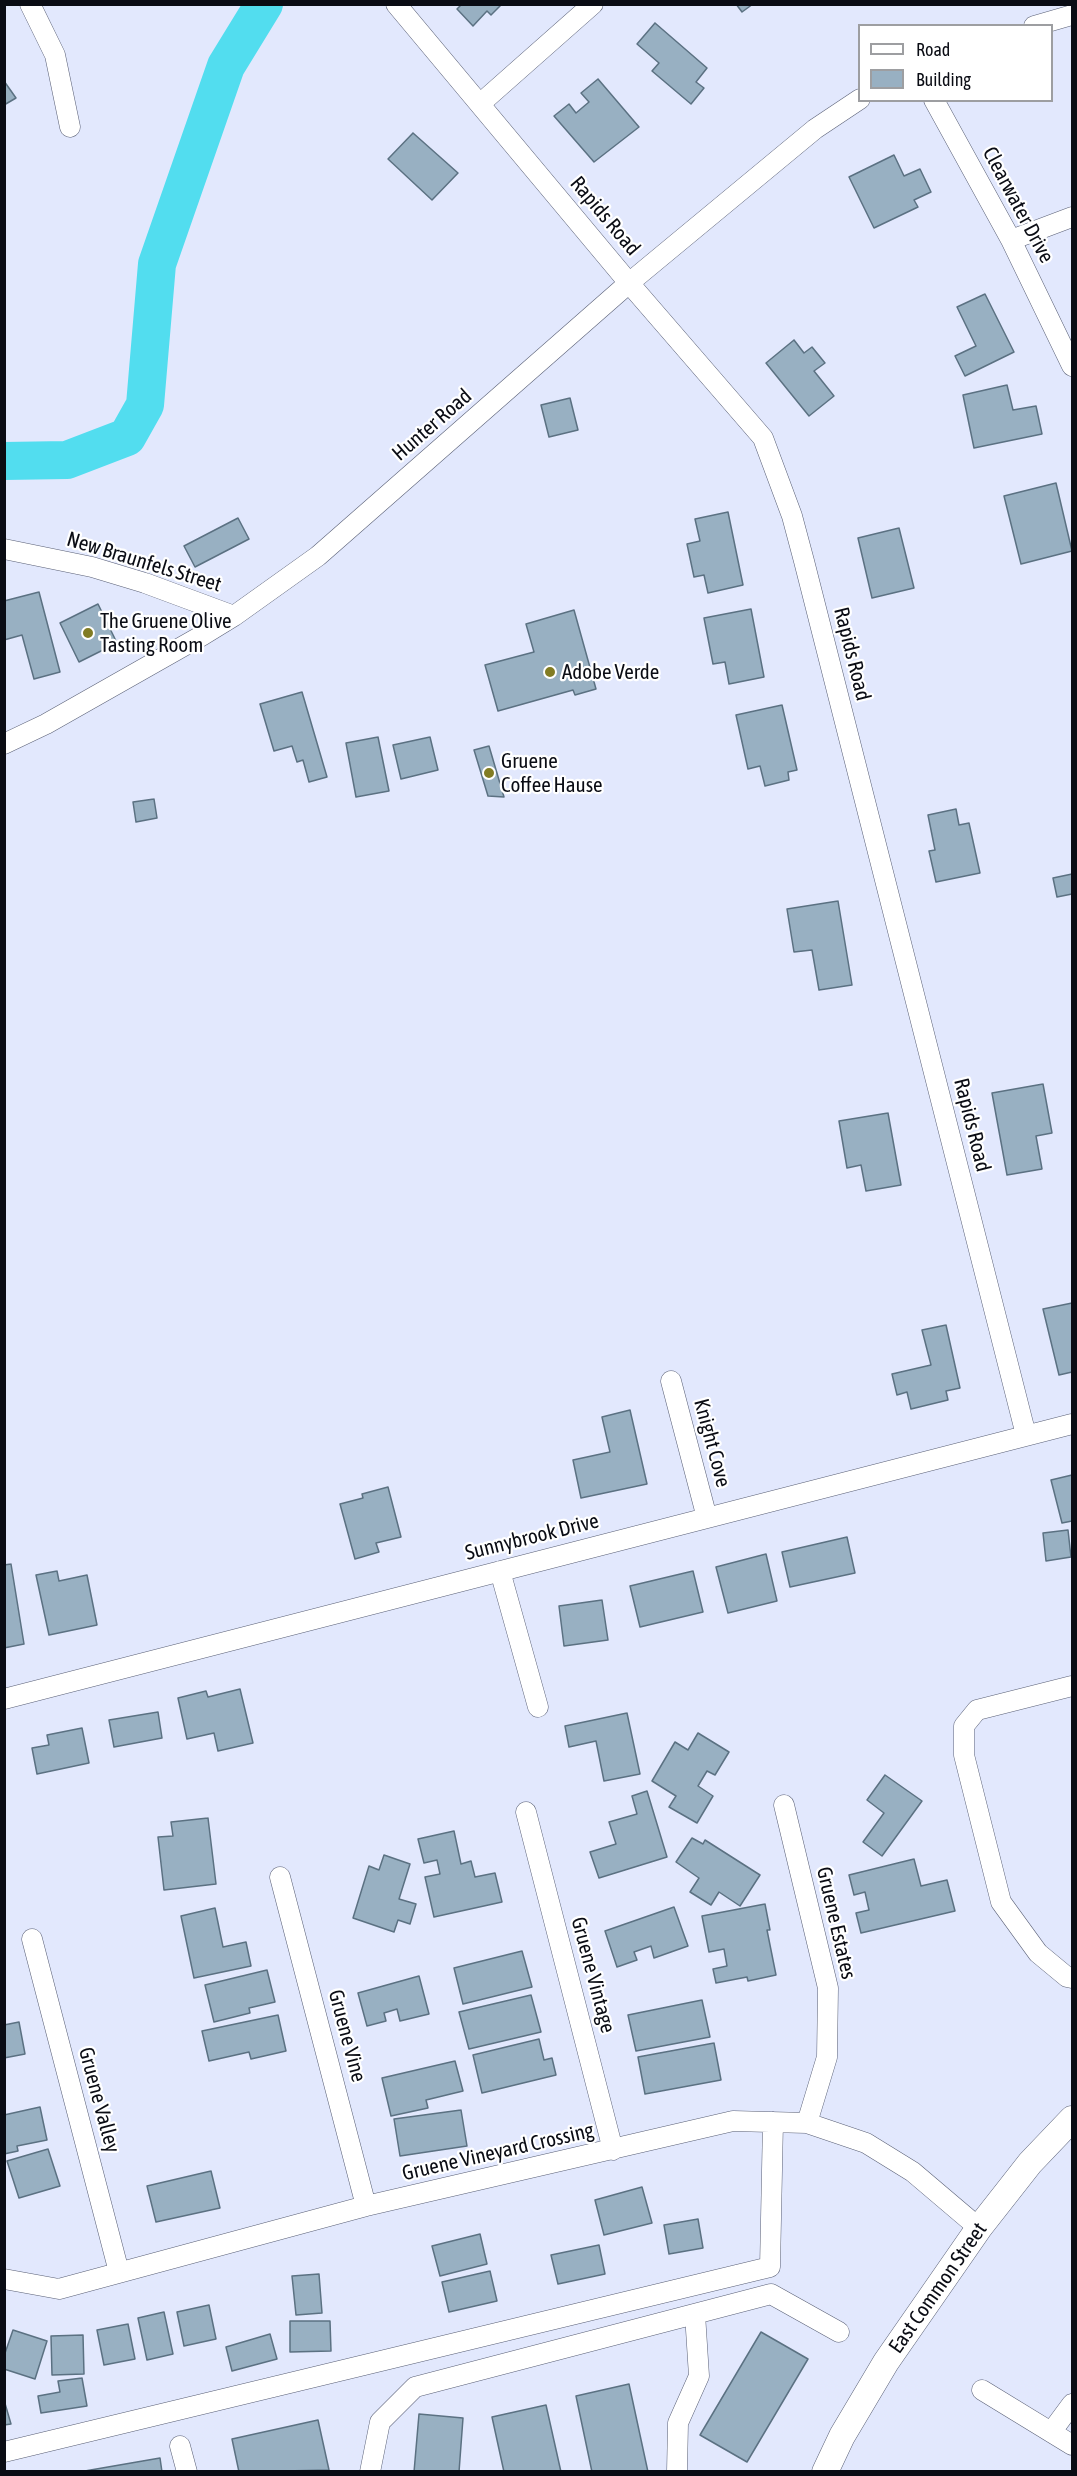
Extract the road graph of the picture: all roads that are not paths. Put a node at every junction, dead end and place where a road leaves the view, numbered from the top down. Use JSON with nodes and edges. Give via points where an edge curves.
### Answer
{"nodes":[{"id":1,"x":30,"y":4,"type":"edge"},
{"id":2,"x":396,"y":4,"type":"edge"},
{"id":3,"x":593,"y":4,"type":"edge"},
{"id":4,"x":1072,"y":15,"type":"edge"},
{"id":5,"x":1041,"y":24,"type":"edge"},
{"id":6,"x":858,"y":100,"type":"edge"},
{"id":7,"x":935,"y":102,"type":"edge"},
{"id":8,"x":481,"y":103,"type":"junction"},
{"id":9,"x":70,"y":127,"type":"dead end"},
{"id":10,"x":1072,"y":217,"type":"edge"},
{"id":11,"x":1011,"y":240,"type":"junction"},
{"id":12,"x":629,"y":283,"type":"junction"},
{"id":13,"x":1072,"y":366,"type":"edge"},
{"id":14,"x":4,"y":549,"type":"edge"},
{"id":15,"x":234,"y":616,"type":"junction"},
{"id":16,"x":4,"y":744,"type":"edge"},
{"id":17,"x":671,"y":1381,"type":"dead end"},
{"id":18,"x":1072,"y":1424,"type":"edge"},
{"id":19,"x":1026,"y":1435,"type":"junction"},
{"id":20,"x":707,"y":1518,"type":"junction"},
{"id":21,"x":500,"y":1570,"type":"junction"},
{"id":22,"x":1072,"y":1686,"type":"edge"},
{"id":23,"x":4,"y":1699,"type":"edge"},
{"id":24,"x":538,"y":1707,"type":"dead end"},
{"id":25,"x":784,"y":1805,"type":"dead end"},
{"id":26,"x":526,"y":1812,"type":"dead end"},
{"id":27,"x":280,"y":1877,"type":"dead end"},
{"id":28,"x":32,"y":1939,"type":"dead end"},
{"id":29,"x":1072,"y":1978,"type":"edge"},
{"id":30,"x":1072,"y":2120,"type":"edge"},
{"id":31,"x":773,"y":2122,"type":"junction"},
{"id":32,"x":807,"y":2122,"type":"junction"},
{"id":33,"x":614,"y":2150,"type":"junction"},
{"id":34,"x":366,"y":2206,"type":"junction"},
{"id":35,"x":979,"y":2228,"type":"junction"},
{"id":36,"x":119,"y":2272,"type":"junction"},
{"id":37,"x":4,"y":2279,"type":"edge"},
{"id":38,"x":695,"y":2314,"type":"junction"},
{"id":39,"x":839,"y":2332,"type":"dead end"},
{"id":40,"x":982,"y":2390,"type":"dead end"},
{"id":41,"x":1072,"y":2404,"type":"edge"},
{"id":42,"x":1052,"y":2431,"type":"junction"},
{"id":43,"x":1072,"y":2445,"type":"edge"},
{"id":44,"x":180,"y":2446,"type":"dead end"},
{"id":45,"x":4,"y":2452,"type":"edge"},
{"id":46,"x":188,"y":2472,"type":"edge"},
{"id":47,"x":370,"y":2472,"type":"edge"},
{"id":48,"x":678,"y":2472,"type":"edge"},
{"id":49,"x":825,"y":2472,"type":"edge"}],
"edges":[{"from":1,"to":9,"type":"street","via":[[55,55]]},
{"from":2,"to":8,"type":"street","name":"Rapids Road"},
{"from":3,"to":8,"type":"street"},
{"from":4,"to":5,"type":"street"},
{"from":6,"to":12,"type":"street","name":"Hunter Road","via":[[815,129]]},
{"from":7,"to":11,"type":"street","name":"Clearwater Drive"},
{"from":8,"to":12,"type":"street","name":"Rapids Road"},
{"from":10,"to":11,"type":"street"},
{"from":11,"to":13,"type":"street","name":"Clearwater Drive"},
{"from":12,"to":15,"type":"street","name":"Hunter Road","via":[[318,556]]},
{"from":12,"to":19,"type":"street","name":"Rapids Road","via":[[763,438],[792,516]]},
{"from":14,"to":15,"type":"street","name":"New Braunfels Street","via":[[92,567]]},
{"from":15,"to":16,"type":"street","name":"Hunter Road"},
{"from":17,"to":20,"type":"street","name":"Knight Cove"},
{"from":18,"to":19,"type":"street","name":"Sunnybrook Drive"},
{"from":19,"to":20,"type":"street","name":"Sunnybrook Drive"},
{"from":20,"to":21,"type":"street","name":"Sunnybrook Drive"},
{"from":21,"to":23,"type":"street","name":"Sunnybrook Drive"},
{"from":21,"to":24,"type":"street"},
{"from":22,"to":29,"type":"street","via":[[977,1710],[964,1726],[964,1755],[1001,1902],[1038,1953]]},
{"from":25,"to":32,"type":"street","name":"Gruene Estates","via":[[828,1988],[827,2057]]},
{"from":26,"to":33,"type":"street","name":"Gruene Vintage"},
{"from":27,"to":34,"type":"street","name":"Gruene Vine"},
{"from":28,"to":36,"type":"street","name":"Gruene Valley"},
{"from":30,"to":35,"type":"main road","name":"East Common Street","via":[[1030,2163]]},
{"from":31,"to":32,"type":"street","name":"Gruene Vineyard Crossing"},
{"from":31,"to":33,"type":"street","name":"Gruene Vineyard Crossing","via":[[733,2121]]},
{"from":31,"to":45,"type":"street","via":[[770,2266]]},
{"from":32,"to":35,"type":"street","name":"Gruene Vineyard Crossing","via":[[866,2143],[913,2172]]},
{"from":33,"to":34,"type":"street","name":"Gruene Vineyard Crossing"},
{"from":34,"to":36,"type":"street","name":"Gruene Vineyard Crossing"},
{"from":35,"to":49,"type":"main road","name":"East Common Street","via":[[886,2362]]},
{"from":36,"to":37,"type":"street","name":"Gruene Vineyard Crossing","via":[[59,2289]]},
{"from":38,"to":39,"type":"street","via":[[771,2294]]},
{"from":38,"to":47,"type":"street","via":[[415,2387],[380,2422]]},
{"from":38,"to":48,"type":"street","via":[[699,2376],[678,2423]]},
{"from":40,"to":42,"type":"street"},
{"from":41,"to":42,"type":"street"},
{"from":42,"to":43,"type":"street"},
{"from":44,"to":46,"type":"street"}]}
